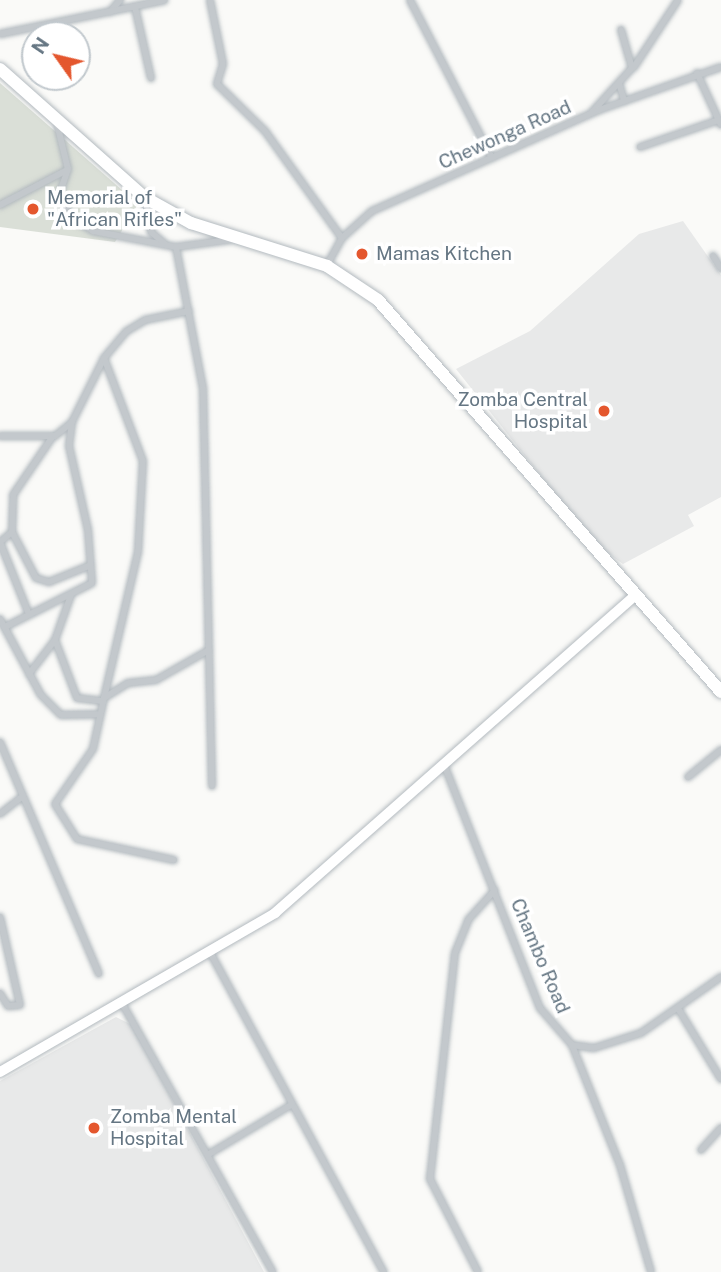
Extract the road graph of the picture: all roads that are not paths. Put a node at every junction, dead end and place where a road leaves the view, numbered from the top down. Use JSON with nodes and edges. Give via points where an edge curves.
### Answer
{"nodes":[{"id":1,"x":120,"y":0,"type":"edge"},
{"id":2,"x":162,"y":0,"type":"edge"},
{"id":3,"x":210,"y":0,"type":"edge"},
{"id":4,"x":410,"y":0,"type":"edge"},
{"id":5,"x":678,"y":0,"type":"edge"},
{"id":6,"x":135,"y":7,"type":"junction"},
{"id":7,"x":109,"y":13,"type":"junction"},
{"id":8,"x":621,"y":30,"type":"dead end"},
{"id":9,"x":0,"y":34,"type":"edge"},
{"id":10,"x":721,"y":67,"type":"edge"},
{"id":11,"x":632,"y":68,"type":"junction"},
{"id":12,"x":0,"y":69,"type":"edge"},
{"id":13,"x":698,"y":74,"type":"junction"},
{"id":14,"x":151,"y":78,"type":"dead end"},
{"id":15,"x":619,"y":83,"type":"junction"},
{"id":16,"x":624,"y":101,"type":"junction"},
{"id":17,"x":591,"y":114,"type":"junction"},
{"id":18,"x":56,"y":123,"type":"junction"},
{"id":19,"x":720,"y":123,"type":"edge"},
{"id":20,"x":640,"y":146,"type":"dead end"},
{"id":21,"x":492,"y":158,"type":"junction"},
{"id":22,"x":68,"y":169,"type":"junction"},
{"id":23,"x":144,"y":197,"type":"junction"},
{"id":24,"x":0,"y":205,"type":"edge"},
{"id":25,"x":240,"y":238,"type":"junction"},
{"id":26,"x":342,"y":238,"type":"junction"},
{"id":27,"x":165,"y":244,"type":"junction"},
{"id":28,"x":176,"y":247,"type":"junction"},
{"id":29,"x":713,"y":256,"type":"dead end"},
{"id":30,"x":327,"y":266,"type":"junction"},
{"id":31,"x":721,"y":269,"type":"edge"},
{"id":32,"x":189,"y":311,"type":"junction"},
{"id":33,"x":104,"y":358,"type":"junction"},
{"id":34,"x":72,"y":422,"type":"junction"},
{"id":35,"x":0,"y":436,"type":"edge"},
{"id":36,"x":52,"y":438,"type":"junction"},
{"id":37,"x":12,"y":532,"type":"junction"},
{"id":38,"x":91,"y":565,"type":"junction"},
{"id":39,"x":71,"y":595,"type":"junction"},
{"id":40,"x":633,"y":597,"type":"junction"},
{"id":41,"x":28,"y":612,"type":"junction"},
{"id":42,"x":0,"y":619,"type":"edge"},
{"id":43,"x":5,"y":627,"type":"junction"},
{"id":44,"x":55,"y":640,"type":"junction"},
{"id":45,"x":209,"y":650,"type":"junction"},
{"id":46,"x":30,"y":674,"type":"junction"},
{"id":47,"x":721,"y":692,"type":"edge"},
{"id":48,"x":103,"y":699,"type":"junction"},
{"id":49,"x":100,"y":714,"type":"junction"},
{"id":50,"x":0,"y":741,"type":"edge"},
{"id":51,"x":721,"y":750,"type":"edge"},
{"id":52,"x":445,"y":767,"type":"junction"},
{"id":53,"x":688,"y":777,"type":"dead end"},
{"id":54,"x":212,"y":786,"type":"dead end"},
{"id":55,"x":23,"y":796,"type":"junction"},
{"id":56,"x":0,"y":814,"type":"edge"},
{"id":57,"x":174,"y":860,"type":"dead end"},
{"id":58,"x":495,"y":891,"type":"junction"},
{"id":59,"x":0,"y":917,"type":"edge"},
{"id":60,"x":211,"y":954,"type":"junction"},
{"id":61,"x":99,"y":974,"type":"dead end"},
{"id":62,"x":721,"y":977,"type":"edge"},
{"id":63,"x":0,"y":993,"type":"edge"},
{"id":64,"x":123,"y":1005,"type":"junction"},
{"id":65,"x":679,"y":1010,"type":"junction"},
{"id":66,"x":572,"y":1045,"type":"junction"},
{"id":67,"x":0,"y":1072,"type":"edge"},
{"id":68,"x":721,"y":1079,"type":"edge"},
{"id":69,"x":291,"y":1105,"type":"junction"},
{"id":70,"x":721,"y":1128,"type":"edge"},
{"id":71,"x":701,"y":1150,"type":"dead end"},
{"id":72,"x":208,"y":1154,"type":"junction"},
{"id":73,"x":273,"y":1272,"type":"edge"},
{"id":74,"x":384,"y":1272,"type":"edge"},
{"id":75,"x":478,"y":1272,"type":"edge"},
{"id":76,"x":651,"y":1272,"type":"edge"}],
"edges":[{"from":1,"to":7,"type":"street"},
{"from":2,"to":6,"type":"street"},
{"from":3,"to":26,"type":"street","via":[[223,66],[217,84],[265,131]]},
{"from":4,"to":21,"type":"street"},
{"from":5,"to":11,"type":"street"},
{"from":6,"to":7,"type":"street"},
{"from":6,"to":14,"type":"street"},
{"from":7,"to":9,"type":"street"},
{"from":8,"to":11,"type":"street"},
{"from":10,"to":13,"type":"street","name":"Chewonga Road"},
{"from":11,"to":15,"type":"street"},
{"from":12,"to":18,"type":"highway"},
{"from":13,"to":16,"type":"street","name":"Chewonga Road"},
{"from":13,"to":19,"type":"street"},
{"from":15,"to":16,"type":"street"},
{"from":15,"to":17,"type":"street"},
{"from":16,"to":17,"type":"street","name":"Chewonga Road"},
{"from":17,"to":21,"type":"street","name":"Chewonga Road"},
{"from":18,"to":22,"type":"street"},
{"from":18,"to":23,"type":"highway"},
{"from":19,"to":20,"type":"street"},
{"from":21,"to":26,"type":"street","name":"Chewonga Road","via":[[372,211]]},
{"from":22,"to":24,"type":"street"},
{"from":22,"to":27,"type":"street","via":[[58,198],[76,221],[93,231]]},
{"from":23,"to":25,"type":"highway","via":[[191,223]]},
{"from":23,"to":27,"type":"street","via":[[151,232]]},
{"from":25,"to":28,"type":"street"},
{"from":25,"to":30,"type":"highway"},
{"from":26,"to":30,"type":"street","name":"Chewonga Road"},
{"from":27,"to":28,"type":"street"},
{"from":28,"to":32,"type":"street"},
{"from":29,"to":31,"type":"street"},
{"from":30,"to":40,"type":"highway","via":[[393,315]]},
{"from":32,"to":33,"type":"street","via":[[135,324]]},
{"from":32,"to":45,"type":"street","via":[[203,389]]},
{"from":33,"to":34,"type":"street"},
{"from":33,"to":48,"type":"street","via":[[143,461],[138,552]]},
{"from":34,"to":36,"type":"street"},
{"from":34,"to":38,"type":"street","via":[[72,476]]},
{"from":35,"to":36,"type":"street"},
{"from":36,"to":37,"type":"street","via":[[13,495]]},
{"from":37,"to":38,"type":"street","via":[[36,578],[49,582]]},
{"from":37,"to":41,"type":"street","via":[[1,542]]},
{"from":38,"to":39,"type":"street","via":[[91,586]]},
{"from":39,"to":41,"type":"street"},
{"from":39,"to":44,"type":"street"},
{"from":40,"to":47,"type":"highway"},
{"from":40,"to":52,"type":"main road"},
{"from":41,"to":43,"type":"street"},
{"from":42,"to":43,"type":"street"},
{"from":43,"to":46,"type":"street"},
{"from":44,"to":46,"type":"street"},
{"from":44,"to":48,"type":"street","via":[[77,698]]},
{"from":45,"to":48,"type":"street","via":[[156,680],[128,683]]},
{"from":45,"to":54,"type":"street"},
{"from":46,"to":49,"type":"street","via":[[41,695],[67,718]]},
{"from":48,"to":49,"type":"street"},
{"from":49,"to":57,"type":"street","via":[[93,749],[55,799],[59,820],[83,841]]},
{"from":50,"to":55,"type":"street"},
{"from":51,"to":53,"type":"street"},
{"from":52,"to":58,"type":"street","name":"Chambo Road"},
{"from":52,"to":60,"type":"main road","via":[[321,878]]},
{"from":55,"to":56,"type":"street"},
{"from":55,"to":61,"type":"street","via":[[51,849]]},
{"from":58,"to":66,"type":"street","name":"Chambo Road","via":[[544,1016]]},
{"from":58,"to":75,"type":"street","via":[[468,920],[455,953],[430,1179]]},
{"from":59,"to":63,"type":"street","via":[[20,1005],[8,1006]]},
{"from":60,"to":64,"type":"main road"},
{"from":60,"to":69,"type":"street"},
{"from":62,"to":65,"type":"street"},
{"from":64,"to":67,"type":"main road"},
{"from":64,"to":72,"type":"street"},
{"from":65,"to":66,"type":"street","via":[[617,1044]]},
{"from":65,"to":68,"type":"street"},
{"from":66,"to":76,"type":"street","name":"Chambo Road","via":[[620,1165]]},
{"from":69,"to":72,"type":"street"},
{"from":69,"to":74,"type":"street"},
{"from":70,"to":71,"type":"street"},
{"from":72,"to":73,"type":"street"}]}
